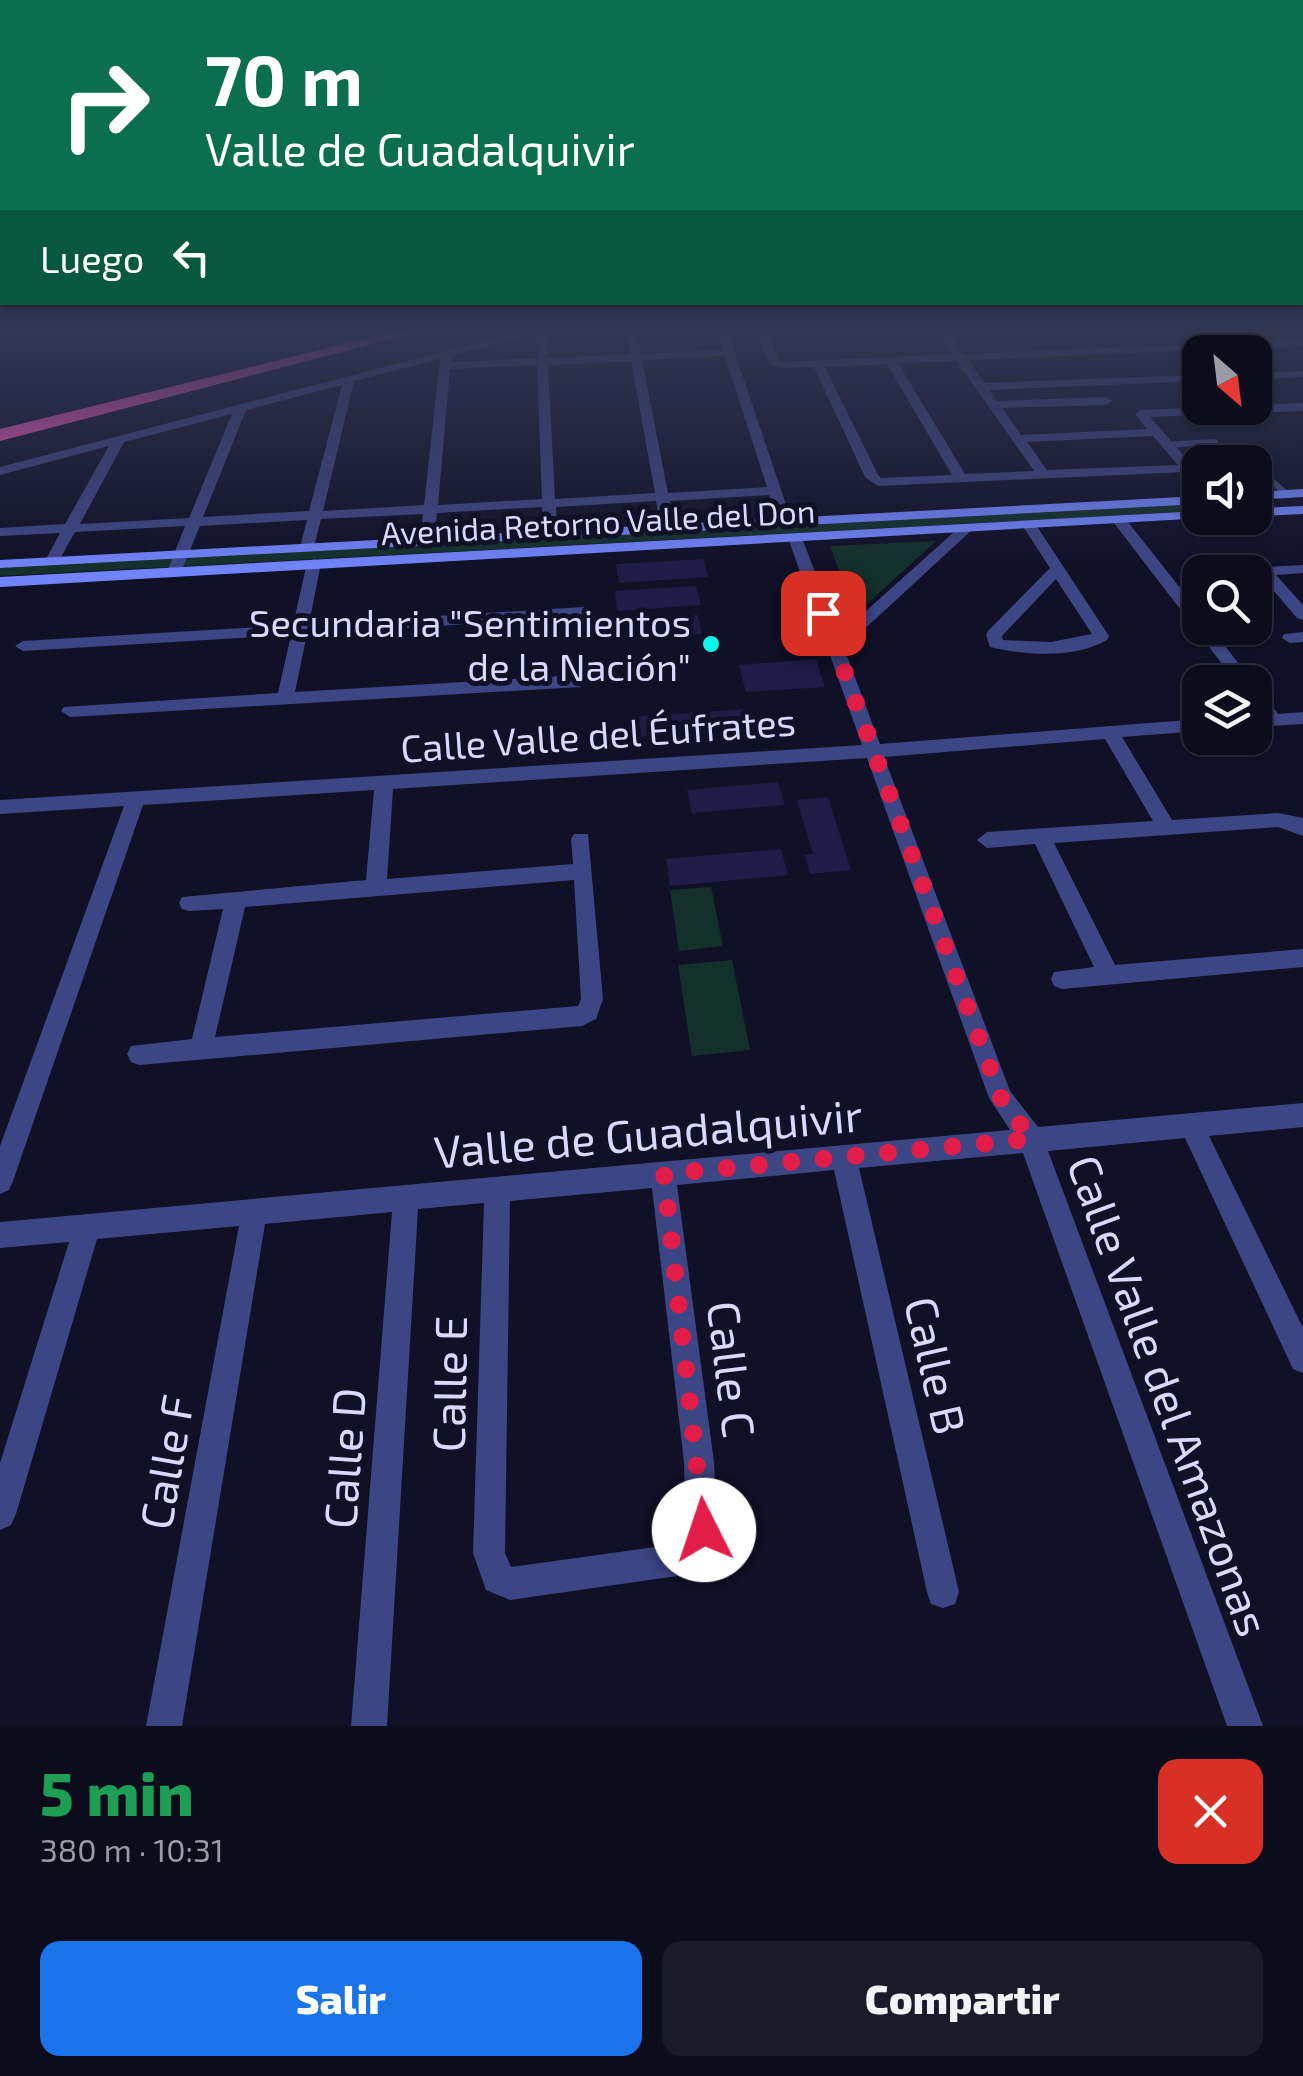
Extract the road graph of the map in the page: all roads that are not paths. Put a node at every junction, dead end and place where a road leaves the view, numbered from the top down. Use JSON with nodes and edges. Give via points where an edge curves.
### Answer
{"nodes":[{"id":1,"x":62,"y":411,"type":"edge"},
{"id":2,"x":97,"y":411,"type":"edge"},
{"id":3,"x":230,"y":411,"type":"edge"},
{"id":4,"x":239,"y":411,"type":"edge"},
{"id":5,"x":342,"y":411,"type":"edge"},
{"id":6,"x":441,"y":411,"type":"edge"},
{"id":7,"x":543,"y":411,"type":"edge"},
{"id":8,"x":646,"y":411,"type":"edge"},
{"id":9,"x":749,"y":411,"type":"edge"},
{"id":10,"x":841,"y":411,"type":"edge"},
{"id":11,"x":920,"y":411,"type":"edge"},
{"id":12,"x":997,"y":411,"type":"edge"},
{"id":13,"x":1221,"y":411,"type":"edge"},
{"id":14,"x":0,"y":426,"type":"edge"},
{"id":15,"x":1154,"y":432,"type":"junction"},
{"id":16,"x":0,"y":435,"type":"edge"},
{"id":17,"x":1017,"y":439,"type":"junction"},
{"id":18,"x":118,"y":440,"type":"junction"},
{"id":19,"x":1215,"y":442,"type":"dead end"},
{"id":20,"x":1166,"y":445,"type":"junction"},
{"id":21,"x":1182,"y":462,"type":"edge"},
{"id":22,"x":0,"y":471,"type":"edge"},
{"id":23,"x":1044,"y":476,"type":"junction"},
{"id":24,"x":1182,"y":476,"type":"edge"},
{"id":25,"x":961,"y":479,"type":"junction"},
{"id":26,"x":1272,"y":481,"type":"edge"},
{"id":27,"x":775,"y":491,"type":"junction"},
{"id":28,"x":1303,"y":493,"type":"edge"},
{"id":29,"x":1286,"y":494,"type":"junction"},
{"id":30,"x":1272,"y":495,"type":"edge"},
{"id":31,"x":662,"y":497,"type":"junction"},
{"id":32,"x":1182,"y":501,"type":"edge"},
{"id":33,"x":548,"y":503,"type":"junction"},
{"id":34,"x":432,"y":509,"type":"junction"},
{"id":35,"x":1303,"y":510,"type":"edge"},
{"id":36,"x":1272,"y":511,"type":"edge"},
{"id":37,"x":316,"y":516,"type":"junction"},
{"id":38,"x":1182,"y":517,"type":"edge"},
{"id":39,"x":1119,"y":520,"type":"junction"},
{"id":40,"x":194,"y":522,"type":"junction"},
{"id":41,"x":785,"y":522,"type":"junction"},
{"id":42,"x":1029,"y":525,"type":"junction"},
{"id":43,"x":72,"y":528,"type":"junction"},
{"id":44,"x":668,"y":528,"type":"junction"},
{"id":45,"x":968,"y":528,"type":"junction"},
{"id":46,"x":0,"y":532,"type":"edge"},
{"id":47,"x":550,"y":534,"type":"junction"},
{"id":48,"x":795,"y":538,"type":"junction"},
{"id":49,"x":427,"y":541,"type":"junction"},
{"id":50,"x":182,"y":554,"type":"junction"},
{"id":51,"x":310,"y":555,"type":"junction"},
{"id":52,"x":52,"y":561,"type":"junction"},
{"id":53,"x":0,"y":564,"type":"edge"},
{"id":54,"x":1057,"y":568,"type":"junction"},
{"id":55,"x":1303,"y":569,"type":"edge"},
{"id":56,"x":1272,"y":571,"type":"edge"},
{"id":57,"x":174,"y":572,"type":"junction"},
{"id":58,"x":1272,"y":579,"type":"edge"},
{"id":59,"x":0,"y":582,"type":"edge"},
{"id":60,"x":1182,"y":600,"type":"edge"},
{"id":61,"x":584,"y":612,"type":"dead end"},
{"id":62,"x":1303,"y":615,"type":"edge"},
{"id":63,"x":299,"y":628,"type":"junction"},
{"id":64,"x":1217,"y":645,"type":"edge"},
{"id":65,"x":23,"y":646,"type":"dead end"},
{"id":66,"x":835,"y":647,"type":"junction"},
{"id":67,"x":1232,"y":665,"type":"edge"},
{"id":68,"x":580,"y":682,"type":"dead end"},
{"id":69,"x":285,"y":700,"type":"junction"},
{"id":70,"x":70,"y":711,"type":"dead end"},
{"id":71,"x":1303,"y":718,"type":"edge"},
{"id":72,"x":1272,"y":720,"type":"edge"},
{"id":73,"x":1182,"y":726,"type":"edge"},
{"id":74,"x":1110,"y":732,"type":"junction"},
{"id":75,"x":875,"y":750,"type":"junction"},
{"id":76,"x":384,"y":784,"type":"junction"},
{"id":77,"x":137,"y":796,"type":"junction"},
{"id":78,"x":0,"y":807,"type":"edge"},
{"id":79,"x":1303,"y":829,"type":"edge"},
{"id":80,"x":1168,"y":830,"type":"junction"},
{"id":81,"x":1042,"y":838,"type":"junction"},
{"id":82,"x":581,"y":839,"type":"dead end"},
{"id":83,"x":987,"y":840,"type":"dead end"},
{"id":84,"x":583,"y":871,"type":"junction"},
{"id":85,"x":376,"y":888,"type":"junction"},
{"id":86,"x":236,"y":899,"type":"junction"},
{"id":87,"x":189,"y":903,"type":"dead end"},
{"id":88,"x":1303,"y":958,"type":"edge"},
{"id":89,"x":1110,"y":975,"type":"junction"},
{"id":90,"x":1062,"y":979,"type":"dead end"},
{"id":91,"x":201,"y":1049,"type":"junction"},
{"id":92,"x":139,"y":1054,"type":"dead end"},
{"id":93,"x":1303,"y":1114,"type":"edge"},
{"id":94,"x":1191,"y":1124,"type":"junction"},
{"id":95,"x":1031,"y":1139,"type":"junction"},
{"id":96,"x":844,"y":1158,"type":"junction"},
{"id":97,"x":664,"y":1174,"type":"junction"},
{"id":98,"x":0,"y":1181,"type":"edge"},
{"id":99,"x":496,"y":1189,"type":"junction"},
{"id":100,"x":406,"y":1196,"type":"junction"},
{"id":101,"x":254,"y":1214,"type":"junction"},
{"id":102,"x":86,"y":1230,"type":"junction"},
{"id":103,"x":0,"y":1235,"type":"edge"},
{"id":104,"x":1303,"y":1359,"type":"edge"},
{"id":105,"x":3,"y":1496,"type":"edge"},
{"id":106,"x":498,"y":1578,"type":"joint"},
{"id":107,"x":942,"y":1592,"type":"dead end"},
{"id":108,"x":164,"y":1726,"type":"edge"},
{"id":109,"x":370,"y":1726,"type":"edge"},
{"id":110,"x":1244,"y":1726,"type":"edge"}],
"edges":[{"from":1,"to":14,"type":"highway"},
{"from":2,"to":16,"type":"highway"},
{"from":3,"to":18,"type":"street"},
{"from":4,"to":40,"type":"street"},
{"from":5,"to":37,"type":"street"},
{"from":6,"to":34,"type":"street"},
{"from":7,"to":33,"type":"street"},
{"from":8,"to":31,"type":"street"},
{"from":9,"to":27,"type":"street"},
{"from":10,"to":25,"type":"street","via":[[875,480]]},
{"from":11,"to":25,"type":"street"},
{"from":12,"to":17,"type":"street"},
{"from":13,"to":15,"type":"street","via":[[1141,414]]},
{"from":15,"to":17,"type":"street"},
{"from":15,"to":20,"type":"street"},
{"from":17,"to":23,"type":"street"},
{"from":18,"to":22,"type":"street"},
{"from":18,"to":43,"type":"street"},
{"from":19,"to":20,"type":"lane"},
{"from":20,"to":21,"type":"street"},
{"from":23,"to":24,"type":"street"},
{"from":23,"to":25,"type":"street"},
{"from":26,"to":29,"type":"lane"},
{"from":27,"to":31,"type":"street"},
{"from":27,"to":41,"type":"street"},
{"from":28,"to":29,"type":"street"},
{"from":29,"to":30,"type":"street"},
{"from":31,"to":33,"type":"street"},
{"from":31,"to":44,"type":"street"},
{"from":32,"to":41,"type":"street","name":"Avenida Retorno Valle del Don"},
{"from":33,"to":34,"type":"street"},
{"from":33,"to":47,"type":"street"},
{"from":34,"to":37,"type":"street"},
{"from":34,"to":49,"type":"street"},
{"from":35,"to":36,"type":"street"},
{"from":37,"to":40,"type":"street"},
{"from":37,"to":51,"type":"street"},
{"from":38,"to":39,"type":"street","name":"Avenida Retorno Valle del Don"},
{"from":39,"to":42,"type":"street","name":"Avenida Retorno Valle del Don"},
{"from":39,"to":60,"type":"street"},
{"from":40,"to":43,"type":"street"},
{"from":40,"to":50,"type":"street"},
{"from":41,"to":44,"type":"street","name":"Avenida Retorno Valle del Don"},
{"from":42,"to":45,"type":"street","name":"Avenida Retorno Valle del Don"},
{"from":42,"to":54,"type":"street"},
{"from":43,"to":46,"type":"street"},
{"from":43,"to":52,"type":"street"},
{"from":44,"to":47,"type":"street","name":"Avenida Retorno Valle del Don"},
{"from":45,"to":48,"type":"street","name":"Avenida Retorno Valle del Don"},
{"from":45,"to":66,"type":"street"},
{"from":47,"to":49,"type":"street","name":"Avenida Retorno Valle del Don"},
{"from":48,"to":51,"type":"street","name":"Avenida Retorno Valle del Don"},
{"from":48,"to":66,"type":"street","name":"Calle Valle del Amazonas"},
{"from":49,"to":51,"type":"street","name":"Avenida Retorno Valle del Don"},
{"from":50,"to":51,"type":"street","name":"Avenida Retorno Valle del Don"},
{"from":50,"to":52,"type":"street","name":"Avenida Retorno Valle del Don"},
{"from":50,"to":57,"type":"street"},
{"from":51,"to":57,"type":"street","name":"Avenida Retorno Valle del Don"},
{"from":51,"to":63,"type":"street"},
{"from":52,"to":53,"type":"street","name":"Avenida Retorno Valle del Don"},
{"from":54,"to":54,"type":"street","via":[[1100,639],[996,643],[994,635]]},
{"from":55,"to":56,"type":"street"},
{"from":57,"to":59,"type":"street","name":"Avenida Retorno Valle del Don"},
{"from":58,"to":62,"type":"street"},
{"from":61,"to":63,"type":"street"},
{"from":63,"to":65,"type":"street"},
{"from":63,"to":69,"type":"street"},
{"from":64,"to":67,"type":"street"},
{"from":66,"to":75,"type":"street","name":"Calle Valle del Amazonas"},
{"from":68,"to":69,"type":"street"},
{"from":69,"to":70,"type":"street"},
{"from":71,"to":72,"type":"street"},
{"from":73,"to":74,"type":"street","name":"Calle Valle del Éufrates"},
{"from":74,"to":75,"type":"street","name":"Calle Valle del Éufrates"},
{"from":74,"to":80,"type":"street"},
{"from":75,"to":76,"type":"street","name":"Calle Valle del Éufrates"},
{"from":75,"to":95,"type":"street","name":"Calle Valle del Amazonas","via":[[1001,1098]]},
{"from":76,"to":77,"type":"street","name":"Calle Valle del Éufrates"},
{"from":76,"to":85,"type":"street"},
{"from":77,"to":78,"type":"street","name":"Calle Valle del Éufrates"},
{"from":77,"to":98,"type":"street"},
{"from":79,"to":80,"type":"street","via":[[1278,820]]},
{"from":80,"to":81,"type":"street"},
{"from":81,"to":83,"type":"street"},
{"from":81,"to":89,"type":"street"},
{"from":82,"to":84,"type":"street"},
{"from":84,"to":85,"type":"street"},
{"from":84,"to":91,"type":"street","via":[[588,1012]]},
{"from":85,"to":86,"type":"street"},
{"from":86,"to":87,"type":"street"},
{"from":86,"to":91,"type":"street"},
{"from":88,"to":89,"type":"street"},
{"from":89,"to":90,"type":"street"},
{"from":91,"to":92,"type":"street"},
{"from":93,"to":94,"type":"street","name":"Valle de Guadalquivir"},
{"from":94,"to":95,"type":"street","name":"Valle de Guadalquivir"},
{"from":94,"to":104,"type":"street"},
{"from":95,"to":96,"type":"street","name":"Valle de Guadalquivir"},
{"from":95,"to":110,"type":"street","name":"Calle Valle del Amazonas"},
{"from":96,"to":97,"type":"street","name":"Valle de Guadalquivir"},
{"from":96,"to":107,"type":"street","name":"Calle B"},
{"from":97,"to":99,"type":"street","name":"Valle de Guadalquivir"},
{"from":97,"to":106,"type":"street","name":"Calle C","via":[[700,1462],[702,1541],[677,1560],[510,1584]]},
{"from":99,"to":100,"type":"street","name":"Valle de Guadalquivir"},
{"from":99,"to":106,"type":"street","name":"Calle E","via":[[489,1553]]},
{"from":100,"to":101,"type":"street","name":"Valle de Guadalquivir"},
{"from":100,"to":109,"type":"street","name":"Calle D"},
{"from":101,"to":102,"type":"street","name":"Valle de Guadalquivir"},
{"from":101,"to":108,"type":"street","name":"Calle F"},
{"from":102,"to":103,"type":"street","name":"Valle de Guadalquivir"},
{"from":102,"to":105,"type":"street"}]}
